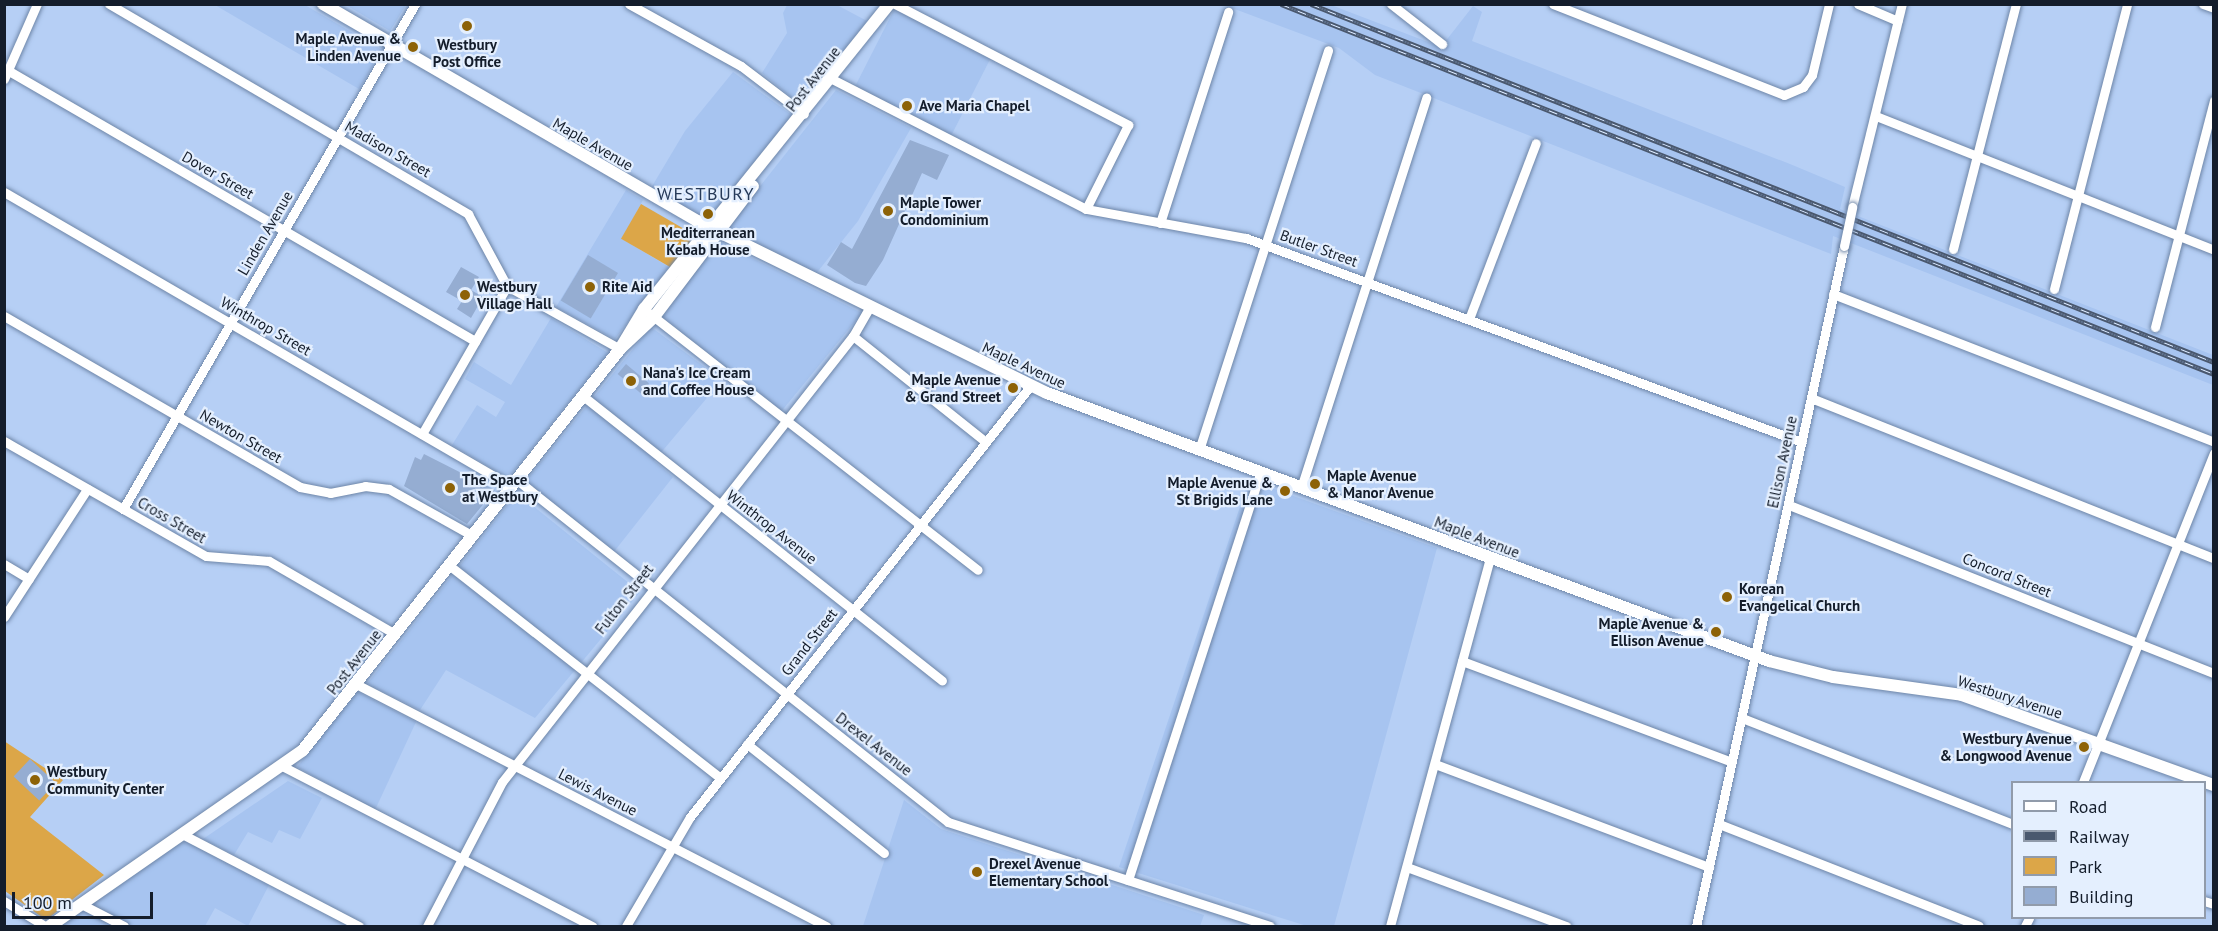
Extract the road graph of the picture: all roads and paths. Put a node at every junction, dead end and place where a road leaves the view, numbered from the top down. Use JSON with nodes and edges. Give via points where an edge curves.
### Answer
{"nodes":[{"id":1,"x":37,"y":4,"type":"edge"},
{"id":2,"x":109,"y":4,"type":"edge"},
{"id":3,"x":323,"y":4,"type":"edge"},
{"id":4,"x":415,"y":4,"type":"edge"},
{"id":5,"x":629,"y":4,"type":"edge"},
{"id":6,"x":889,"y":4,"type":"edge"},
{"id":7,"x":895,"y":4,"type":"edge"},
{"id":8,"x":1391,"y":4,"type":"edge"},
{"id":9,"x":1553,"y":4,"type":"edge"},
{"id":10,"x":1829,"y":4,"type":"edge"},
{"id":11,"x":1858,"y":4,"type":"edge"},
{"id":12,"x":1902,"y":4,"type":"edge"},
{"id":13,"x":2016,"y":4,"type":"edge"},
{"id":14,"x":2127,"y":4,"type":"edge"},
{"id":15,"x":2204,"y":4,"type":"edge"},
{"id":16,"x":2214,"y":9,"type":"edge"},
{"id":17,"x":1228,"y":12,"type":"dead end"},
{"id":18,"x":1898,"y":21,"type":"junction"},
{"id":19,"x":392,"y":44,"type":"junction"},
{"id":20,"x":1442,"y":44,"type":"dead end"},
{"id":21,"x":1328,"y":50,"type":"dead end"},
{"id":22,"x":7,"y":75,"type":"edge"},
{"id":23,"x":832,"y":79,"type":"junction"},
{"id":24,"x":1426,"y":98,"type":"dead end"},
{"id":25,"x":2214,"y":101,"type":"edge"},
{"id":26,"x":804,"y":114,"type":"junction"},
{"id":27,"x":1876,"y":116,"type":"junction"},
{"id":28,"x":338,"y":137,"type":"junction"},
{"id":29,"x":1536,"y":143,"type":"dead end"},
{"id":30,"x":1977,"y":156,"type":"junction"},
{"id":31,"x":4,"y":192,"type":"edge"},
{"id":32,"x":2078,"y":196,"type":"junction"},
{"id":33,"x":1086,"y":209,"type":"junction"},
{"id":34,"x":1160,"y":223,"type":"junction"},
{"id":35,"x":284,"y":230,"type":"junction"},
{"id":36,"x":714,"y":230,"type":"junction"},
{"id":37,"x":2178,"y":236,"type":"junction"},
{"id":38,"x":1265,"y":245,"type":"junction"},
{"id":39,"x":1953,"y":249,"type":"dead end"},
{"id":40,"x":2214,"y":250,"type":"edge"},
{"id":41,"x":1367,"y":281,"type":"junction"},
{"id":42,"x":507,"y":286,"type":"junction"},
{"id":43,"x":2054,"y":289,"type":"dead end"},
{"id":44,"x":1833,"y":294,"type":"junction"},
{"id":45,"x":870,"y":307,"type":"junction"},
{"id":46,"x":649,"y":313,"type":"junction"},
{"id":47,"x":4,"y":316,"type":"edge"},
{"id":48,"x":1468,"y":319,"type":"junction"},
{"id":49,"x":230,"y":323,"type":"junction"},
{"id":50,"x":2155,"y":327,"type":"dead end"},
{"id":51,"x":854,"y":336,"type":"junction"},
{"id":52,"x":475,"y":340,"type":"junction"},
{"id":53,"x":620,"y":349,"type":"junction"},
{"id":54,"x":1030,"y":385,"type":"junction"},
{"id":55,"x":583,"y":396,"type":"junction"},
{"id":56,"x":1811,"y":398,"type":"junction"},
{"id":57,"x":177,"y":416,"type":"junction"},
{"id":58,"x":785,"y":420,"type":"junction"},
{"id":59,"x":422,"y":434,"type":"junction"},
{"id":60,"x":4,"y":441,"type":"edge"},
{"id":61,"x":986,"y":442,"type":"junction"},
{"id":62,"x":1802,"y":442,"type":"junction"},
{"id":63,"x":2214,"y":442,"type":"edge"},
{"id":64,"x":1199,"y":450,"type":"junction"},
{"id":65,"x":2214,"y":453,"type":"edge"},
{"id":66,"x":1260,"y":473,"type":"junction"},
{"id":67,"x":514,"y":483,"type":"junction"},
{"id":68,"x":1301,"y":488,"type":"junction"},
{"id":69,"x":87,"y":489,"type":"junction"},
{"id":70,"x":719,"y":504,"type":"junction"},
{"id":71,"x":1789,"y":505,"type":"junction"},
{"id":72,"x":123,"y":509,"type":"junction"},
{"id":73,"x":920,"y":526,"type":"junction"},
{"id":74,"x":473,"y":536,"type":"junction"},
{"id":75,"x":2177,"y":544,"type":"junction"},
{"id":76,"x":1490,"y":558,"type":"junction"},
{"id":77,"x":2214,"y":558,"type":"edge"},
{"id":78,"x":4,"y":564,"type":"edge"},
{"id":79,"x":450,"y":566,"type":"junction"},
{"id":80,"x":978,"y":570,"type":"dead end"},
{"id":81,"x":29,"y":579,"type":"junction"},
{"id":82,"x":652,"y":588,"type":"junction"},
{"id":83,"x":854,"y":610,"type":"junction"},
{"id":84,"x":4,"y":617,"type":"edge"},
{"id":85,"x":395,"y":634,"type":"junction"},
{"id":86,"x":2138,"y":643,"type":"junction"},
{"id":87,"x":1755,"y":655,"type":"junction"},
{"id":88,"x":1462,"y":661,"type":"junction"},
{"id":89,"x":585,"y":672,"type":"junction"},
{"id":90,"x":2214,"y":674,"type":"edge"},
{"id":91,"x":942,"y":681,"type":"dead end"},
{"id":92,"x":356,"y":684,"type":"junction"},
{"id":93,"x":786,"y":695,"type":"junction"},
{"id":94,"x":1742,"y":718,"type":"junction"},
{"id":95,"x":2098,"y":743,"type":"junction"},
{"id":96,"x":747,"y":744,"type":"junction"},
{"id":97,"x":1732,"y":762,"type":"junction"},
{"id":98,"x":1435,"y":764,"type":"junction"},
{"id":99,"x":514,"y":766,"type":"junction"},
{"id":100,"x":284,"y":767,"type":"junction"},
{"id":101,"x":720,"y":778,"type":"junction"},
{"id":102,"x":2084,"y":781,"type":"edge"},
{"id":103,"x":2203,"y":781,"type":"edge"},
{"id":104,"x":1719,"y":824,"type":"junction"},
{"id":105,"x":2011,"y":824,"type":"edge"},
{"id":106,"x":186,"y":836,"type":"junction"},
{"id":107,"x":670,"y":846,"type":"junction"},
{"id":108,"x":884,"y":853,"type":"dead end"},
{"id":109,"x":462,"y":859,"type":"junction"},
{"id":110,"x":1407,"y":867,"type":"junction"},
{"id":111,"x":1709,"y":867,"type":"junction"},
{"id":112,"x":1128,"y":880,"type":"junction"},
{"id":113,"x":4,"y":901,"type":"edge"},
{"id":114,"x":83,"y":905,"type":"junction"},
{"id":115,"x":1268,"y":926,"type":"edge"},
{"id":116,"x":48,"y":927,"type":"edge"},
{"id":117,"x":124,"y":927,"type":"edge"},
{"id":118,"x":359,"y":927,"type":"edge"},
{"id":119,"x":427,"y":927,"type":"edge"},
{"id":120,"x":592,"y":927,"type":"edge"},
{"id":121,"x":626,"y":927,"type":"edge"},
{"id":122,"x":826,"y":927,"type":"edge"},
{"id":123,"x":1390,"y":927,"type":"edge"},
{"id":124,"x":1566,"y":927,"type":"edge"},
{"id":125,"x":1696,"y":927,"type":"edge"},
{"id":126,"x":1979,"y":927,"type":"edge"}],
"edges":[{"from":1,"to":22,"type":"street"},
{"from":2,"to":28,"type":"street","name":"Madison Street"},
{"from":3,"to":19,"type":"main road","name":"Maple Avenue"},
{"from":4,"to":19,"type":"street","name":"Linden Avenue"},
{"from":5,"to":26,"type":"street","via":[[747,70]]},
{"from":6,"to":23,"type":"main road","name":"Post Avenue"},
{"from":7,"to":33,"type":"street","via":[[1128,124]]},
{"from":8,"to":20,"type":"street"},
{"from":9,"to":10,"type":"street","via":[[1784,95],[1803,87],[1812,75]]},
{"from":11,"to":18,"type":"street"},
{"from":12,"to":18,"type":"street","name":"Ellison Avenue"},
{"from":13,"to":30,"type":"street"},
{"from":14,"to":32,"type":"street"},
{"from":15,"to":16,"type":"street"},
{"from":17,"to":34,"type":"street"},
{"from":18,"to":27,"type":"street","name":"Ellison Avenue"},
{"from":19,"to":28,"type":"street","name":"Linden Avenue"},
{"from":19,"to":36,"type":"main road","name":"Maple Avenue"},
{"from":21,"to":38,"type":"street"},
{"from":22,"to":35,"type":"street","name":"Dover Street"},
{"from":23,"to":26,"type":"main road","name":"Post Avenue"},
{"from":23,"to":33,"type":"street","name":"Butler Street"},
{"from":24,"to":41,"type":"street"},
{"from":25,"to":37,"type":"street"},
{"from":26,"to":36,"type":"main road","name":"Post Avenue"},
{"from":27,"to":30,"type":"street"},
{"from":27,"to":44,"type":"street","name":"Ellison Avenue","bridge":true},
{"from":28,"to":35,"type":"street","name":"Linden Avenue"},
{"from":28,"to":42,"type":"street","name":"Madison Street","via":[[468,214]]},
{"from":29,"to":48,"type":"street"},
{"from":30,"to":32,"type":"street"},
{"from":30,"to":39,"type":"street"},
{"from":31,"to":49,"type":"street","name":"Winthrop Street"},
{"from":32,"to":37,"type":"street"},
{"from":32,"to":43,"type":"street"},
{"from":33,"to":34,"type":"street","name":"Butler Street"},
{"from":34,"to":38,"type":"street","name":"Butler Street"},
{"from":35,"to":49,"type":"street","name":"Linden Avenue"},
{"from":35,"to":52,"type":"street","name":"Dover Street"},
{"from":36,"to":45,"type":"main road","name":"Maple Avenue"},
{"from":36,"to":46,"type":"main road","name":"Post Avenue"},
{"from":37,"to":40,"type":"street"},
{"from":37,"to":50,"type":"street"},
{"from":38,"to":41,"type":"street","name":"Butler Street"},
{"from":38,"to":64,"type":"street"},
{"from":41,"to":48,"type":"street","name":"Butler Street"},
{"from":41,"to":68,"type":"street"},
{"from":42,"to":52,"type":"street"},
{"from":42,"to":53,"type":"street"},
{"from":44,"to":56,"type":"street","name":"Ellison Avenue"},
{"from":44,"to":63,"type":"street"},
{"from":45,"to":51,"type":"street","name":"Fulton Street"},
{"from":45,"to":54,"type":"main road","name":"Maple Avenue"},
{"from":46,"to":53,"type":"main road","name":"Post Avenue"},
{"from":46,"to":58,"type":"street"},
{"from":47,"to":57,"type":"street","name":"Newton Street"},
{"from":48,"to":62,"type":"street","name":"Butler Street"},
{"from":49,"to":57,"type":"street","name":"Linden Avenue"},
{"from":49,"to":59,"type":"street","name":"Winthrop Street"},
{"from":51,"to":58,"type":"street","name":"Fulton Street"},
{"from":51,"to":61,"type":"street"},
{"from":52,"to":59,"type":"street"},
{"from":53,"to":55,"type":"main road","name":"Post Avenue"},
{"from":54,"to":61,"type":"street","name":"Grand Street"},
{"from":54,"to":64,"type":"main road","name":"Maple Avenue"},
{"from":55,"to":67,"type":"main road","name":"Post Avenue"},
{"from":55,"to":70,"type":"street","name":"Winthrop Avenue"},
{"from":56,"to":62,"type":"street","name":"Ellison Avenue"},
{"from":56,"to":75,"type":"street"},
{"from":57,"to":72,"type":"street","name":"Linden Avenue"},
{"from":57,"to":74,"type":"street","name":"Newton Street","via":[[300,487],[330,493],[365,486],[389,489]]},
{"from":58,"to":70,"type":"street","name":"Fulton Street"},
{"from":58,"to":73,"type":"street"},
{"from":59,"to":67,"type":"street","name":"Winthrop Street"},
{"from":60,"to":69,"type":"street","name":"Cross Street"},
{"from":61,"to":73,"type":"street","name":"Grand Street"},
{"from":62,"to":71,"type":"street","name":"Ellison Avenue"},
{"from":64,"to":66,"type":"main road","name":"Maple Avenue"},
{"from":65,"to":75,"type":"street"},
{"from":66,"to":68,"type":"main road","name":"Maple Avenue"},
{"from":66,"to":112,"type":"street"},
{"from":67,"to":74,"type":"main road","name":"Post Avenue"},
{"from":67,"to":82,"type":"street","name":"Drexel Avenue"},
{"from":68,"to":76,"type":"main road","name":"Maple Avenue"},
{"from":69,"to":72,"type":"street","name":"Cross Street"},
{"from":69,"to":81,"type":"street"},
{"from":70,"to":82,"type":"street","name":"Fulton Street"},
{"from":70,"to":83,"type":"street","name":"Winthrop Avenue"},
{"from":71,"to":86,"type":"street","name":"Concord Street"},
{"from":71,"to":87,"type":"street","name":"Ellison Avenue"},
{"from":72,"to":85,"type":"street","name":"Cross Street","via":[[206,556],[269,561]]},
{"from":73,"to":80,"type":"street"},
{"from":73,"to":83,"type":"street","name":"Grand Street"},
{"from":74,"to":79,"type":"main road","name":"Post Avenue"},
{"from":75,"to":77,"type":"street"},
{"from":75,"to":86,"type":"street"},
{"from":76,"to":87,"type":"main road","name":"Maple Avenue"},
{"from":76,"to":88,"type":"street"},
{"from":78,"to":81,"type":"street"},
{"from":79,"to":85,"type":"main road","name":"Post Avenue"},
{"from":79,"to":89,"type":"street"},
{"from":81,"to":84,"type":"street"},
{"from":82,"to":89,"type":"street","name":"Fulton Street"},
{"from":82,"to":93,"type":"street","name":"Drexel Avenue"},
{"from":83,"to":91,"type":"street","name":"Winthrop Avenue"},
{"from":83,"to":93,"type":"street","name":"Grand Street"},
{"from":85,"to":92,"type":"main road","name":"Post Avenue"},
{"from":86,"to":90,"type":"street","name":"Concord Street"},
{"from":86,"to":95,"type":"street"},
{"from":87,"to":94,"type":"street","name":"Ellison Avenue"},
{"from":87,"to":95,"type":"main road","name":"Westbury Avenue","via":[[1833,678],[1962,695]]},
{"from":88,"to":97,"type":"street"},
{"from":88,"to":98,"type":"street"},
{"from":89,"to":99,"type":"street","name":"Fulton Street"},
{"from":89,"to":101,"type":"street"},
{"from":92,"to":99,"type":"street","name":"Lewis Avenue"},
{"from":92,"to":100,"type":"main road","name":"Post Avenue"},
{"from":93,"to":96,"type":"street","name":"Grand Street"},
{"from":93,"to":112,"type":"street","name":"Drexel Avenue","via":[[948,822]]},
{"from":94,"to":97,"type":"street","name":"Ellison Avenue"},
{"from":94,"to":105,"type":"street"},
{"from":95,"to":102,"type":"street"},
{"from":95,"to":103,"type":"main road","name":"Westbury Avenue"},
{"from":96,"to":101,"type":"street","name":"Grand Street"},
{"from":96,"to":108,"type":"street"},
{"from":97,"to":104,"type":"street","name":"Ellison Avenue"},
{"from":98,"to":110,"type":"street"},
{"from":98,"to":111,"type":"street"},
{"from":99,"to":107,"type":"street","name":"Lewis Avenue"},
{"from":99,"to":109,"type":"street","name":"Fulton Street"},
{"from":100,"to":106,"type":"main road","name":"Post Avenue"},
{"from":100,"to":109,"type":"street"},
{"from":101,"to":107,"type":"street","name":"Grand Street"},
{"from":104,"to":111,"type":"street","name":"Ellison Avenue"},
{"from":104,"to":126,"type":"street"},
{"from":106,"to":114,"type":"main road","name":"Post Avenue"},
{"from":106,"to":118,"type":"street"},
{"from":107,"to":121,"type":"street","name":"Grand Street"},
{"from":107,"to":122,"type":"street","name":"Lewis Avenue"},
{"from":109,"to":119,"type":"street","name":"Fulton Street"},
{"from":109,"to":120,"type":"street"},
{"from":110,"to":123,"type":"street"},
{"from":110,"to":124,"type":"street"},
{"from":111,"to":125,"type":"street","name":"Ellison Avenue"},
{"from":112,"to":115,"type":"street","name":"Drexel Avenue"},
{"from":113,"to":116,"type":"street"},
{"from":114,"to":116,"type":"main road","name":"Post Avenue"},
{"from":114,"to":117,"type":"street"}]}
